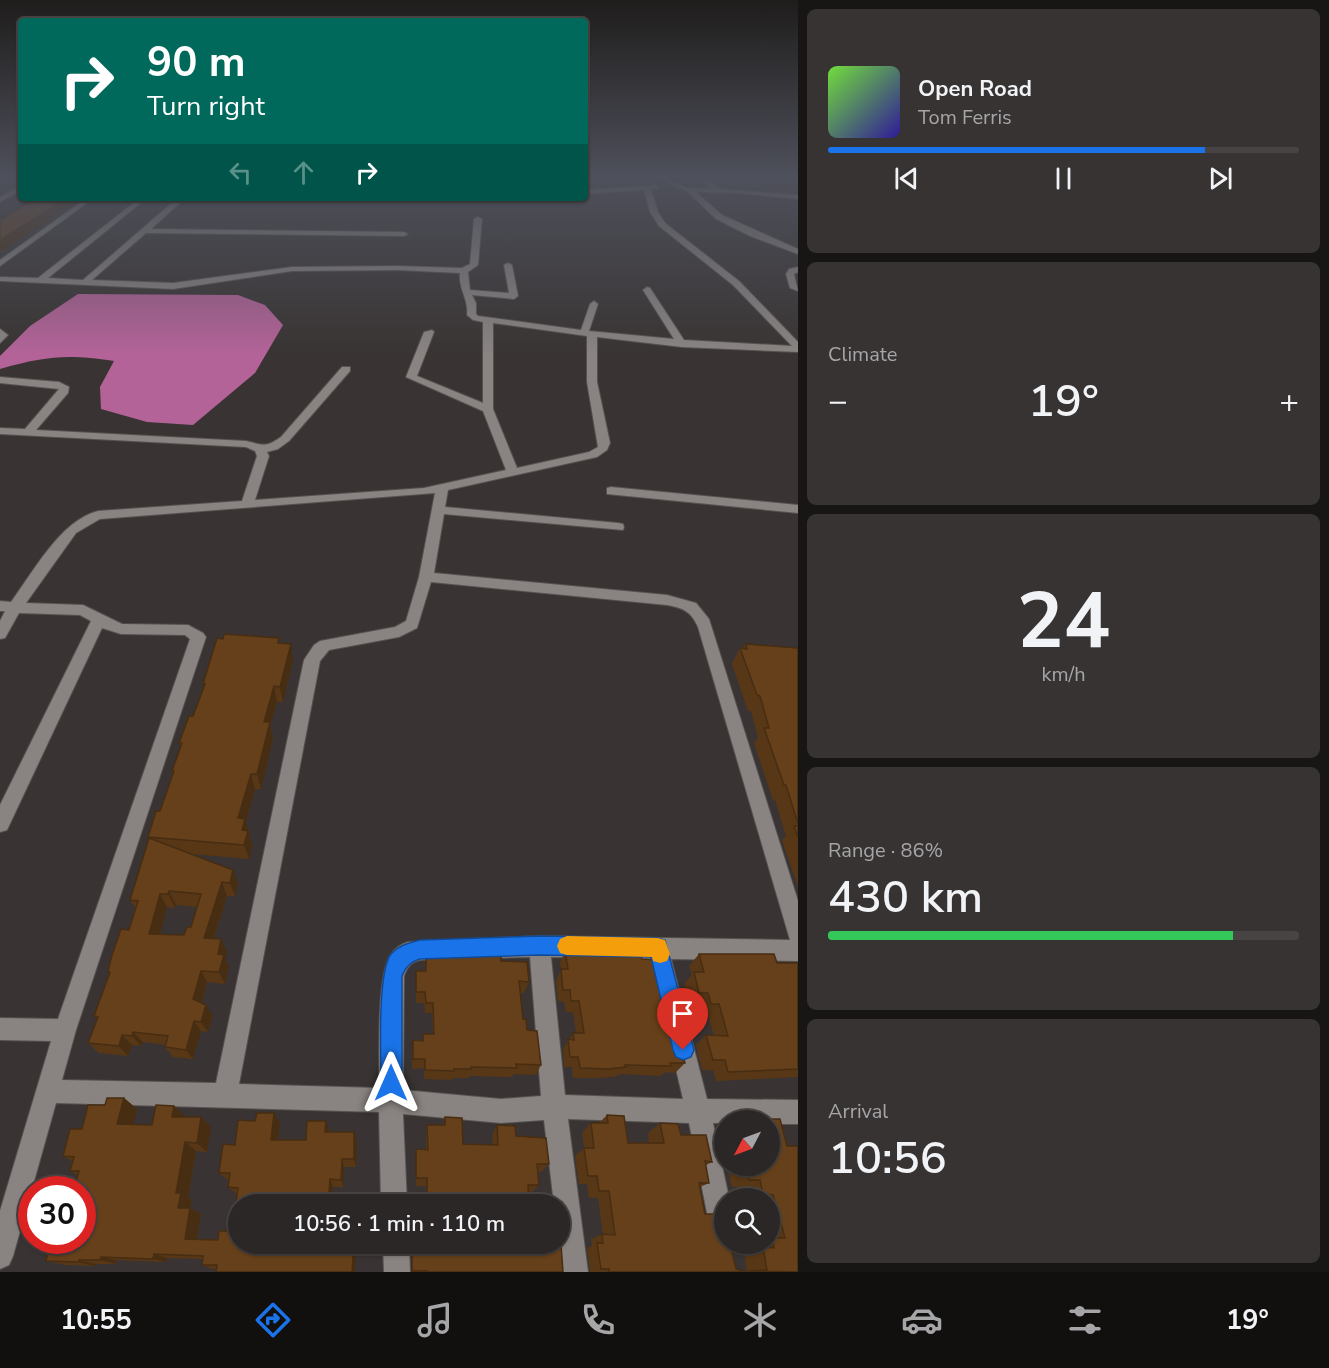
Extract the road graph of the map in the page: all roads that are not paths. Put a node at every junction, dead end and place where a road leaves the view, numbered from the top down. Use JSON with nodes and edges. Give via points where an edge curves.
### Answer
{"nodes":[{"id":1,"x":39,"y":235,"type":"edge"},
{"id":2,"x":97,"y":235,"type":"edge"},
{"id":3,"x":141,"y":235,"type":"edge"},
{"id":4,"x":477,"y":235,"type":"edge"},
{"id":5,"x":676,"y":235,"type":"edge"},
{"id":6,"x":756,"y":235,"type":"edge"},
{"id":7,"x":798,"y":252,"type":"edge"},
{"id":8,"x":0,"y":264,"type":"edge"},
{"id":9,"x":508,"y":265,"type":"dead end"},
{"id":10,"x":798,"y":268,"type":"edge"},
{"id":11,"x":464,"y":271,"type":"junction"},
{"id":12,"x":0,"y":279,"type":"edge"},
{"id":13,"x":38,"y":282,"type":"junction"},
{"id":14,"x":83,"y":284,"type":"junction"},
{"id":15,"x":798,"y":288,"type":"edge"},
{"id":16,"x":647,"y":290,"type":"dead end"},
{"id":17,"x":466,"y":292,"type":"junction"},
{"id":18,"x":594,"y":304,"type":"dead end"},
{"id":19,"x":488,"y":320,"type":"junction"},
{"id":20,"x":429,"y":332,"type":"dead end"},
{"id":21,"x":0,"y":333,"type":"edge"},
{"id":22,"x":588,"y":334,"type":"junction"},
{"id":23,"x":0,"y":340,"type":"edge"},
{"id":24,"x":682,"y":344,"type":"junction"},
{"id":25,"x":798,"y":348,"type":"edge"},
{"id":26,"x":346,"y":369,"type":"dead end"},
{"id":27,"x":0,"y":380,"type":"edge"},
{"id":28,"x":488,"y":409,"type":"junction"},
{"id":29,"x":0,"y":431,"type":"edge"},
{"id":30,"x":27,"y":433,"type":"junction"},
{"id":31,"x":261,"y":450,"type":"junction"},
{"id":32,"x":512,"y":471,"type":"junction"},
{"id":33,"x":442,"y":489,"type":"junction"},
{"id":34,"x":611,"y":491,"type":"dead end"},
{"id":35,"x":247,"y":505,"type":"junction"},
{"id":36,"x":798,"y":509,"type":"edge"},
{"id":37,"x":438,"y":510,"type":"junction"},
{"id":38,"x":618,"y":527,"type":"dead end"},
{"id":39,"x":426,"y":577,"type":"junction"},
{"id":40,"x":7,"y":606,"type":"edge"},
{"id":41,"x":99,"y":619,"type":"junction"},
{"id":42,"x":0,"y":634,"type":"edge"},
{"id":43,"x":0,"y":824,"type":"edge"},
{"id":44,"x":798,"y":934,"type":"edge"},
{"id":45,"x":540,"y":946,"type":"junction"},
{"id":46,"x":658,"y":947,"type":"junction"},
{"id":47,"x":798,"y":951,"type":"edge"},
{"id":48,"x":0,"y":1029,"type":"edge"},
{"id":49,"x":65,"y":1030,"type":"junction"},
{"id":50,"x":49,"y":1091,"type":"junction"},
{"id":51,"x":225,"y":1096,"type":"junction"},
{"id":52,"x":391,"y":1102,"type":"junction"},
{"id":53,"x":554,"y":1107,"type":"junction"},
{"id":54,"x":698,"y":1111,"type":"junction"},
{"id":55,"x":798,"y":1112,"type":"edge"},
{"id":56,"x":715,"y":1188,"type":"edge"},
{"id":57,"x":394,"y":1194,"type":"edge"},
{"id":58,"x":396,"y":1254,"type":"edge"},
{"id":59,"x":0,"y":1256,"type":"edge"},
{"id":60,"x":397,"y":1272,"type":"edge"},
{"id":61,"x":574,"y":1272,"type":"edge"}],
"edges":[{"from":1,"to":8,"type":"street"},
{"from":2,"to":13,"type":"street"},
{"from":3,"to":14,"type":"street"},
{"from":4,"to":11,"type":"street","via":[[474,266]]},
{"from":5,"to":25,"type":"street","via":[[736,283]]},
{"from":6,"to":7,"type":"street"},
{"from":9,"to":17,"type":"street","via":[[514,296]]},
{"from":10,"to":15,"type":"street","via":[[790,274],[793,286]]},
{"from":11,"to":14,"type":"street","via":[[292,269],[184,285]]},
{"from":11,"to":17,"type":"street","via":[[462,285]]},
{"from":12,"to":13,"type":"street"},
{"from":13,"to":14,"type":"street"},
{"from":16,"to":24,"type":"street"},
{"from":17,"to":19,"type":"street","via":[[473,303],[472,316]]},
{"from":18,"to":22,"type":"street"},
{"from":19,"to":22,"type":"street"},
{"from":19,"to":28,"type":"street"},
{"from":20,"to":28,"type":"street","via":[[411,377]]},
{"from":21,"to":23,"type":"street"},
{"from":22,"to":24,"type":"street"},
{"from":22,"to":32,"type":"street","via":[[603,448],[582,458]]},
{"from":24,"to":25,"type":"street"},
{"from":26,"to":31,"type":"street","via":[[285,439]]},
{"from":27,"to":30,"type":"street","via":[[64,387]]},
{"from":28,"to":32,"type":"street"},
{"from":29,"to":30,"type":"street"},
{"from":30,"to":31,"type":"street","via":[[246,444]]},
{"from":31,"to":35,"type":"street"},
{"from":32,"to":33,"type":"street"},
{"from":33,"to":35,"type":"street"},
{"from":33,"to":37,"type":"street"},
{"from":34,"to":36,"type":"street"},
{"from":35,"to":40,"type":"street","via":[[105,514],[87,519],[71,530]]},
{"from":37,"to":38,"type":"street"},
{"from":37,"to":39,"type":"street"},
{"from":39,"to":44,"type":"street","via":[[667,600],[693,606],[705,627]]},
{"from":39,"to":51,"type":"street","via":[[416,616],[406,629],[325,645],[312,660]]},
{"from":40,"to":41,"type":"street","via":[[83,610]]},
{"from":40,"to":42,"type":"street"},
{"from":41,"to":43,"type":"street"},
{"from":41,"to":49,"type":"street","via":[[121,629],[188,630],[198,637]]},
{"from":45,"to":46,"type":"street"},
{"from":45,"to":52,"type":"street","via":[[420,950],[408,952],[398,962],[392,985]]},
{"from":45,"to":53,"type":"street"},
{"from":46,"to":47,"type":"street"},
{"from":46,"to":54,"type":"street"},
{"from":48,"to":49,"type":"street"},
{"from":49,"to":50,"type":"street"},
{"from":50,"to":51,"type":"street"},
{"from":50,"to":59,"type":"street"},
{"from":51,"to":52,"type":"street"},
{"from":52,"to":53,"type":"street","via":[[501,1111]]},
{"from":52,"to":57,"type":"street"},
{"from":53,"to":54,"type":"street"},
{"from":53,"to":61,"type":"street"},
{"from":54,"to":55,"type":"street"},
{"from":54,"to":56,"type":"street"},
{"from":58,"to":60,"type":"street"}]}
